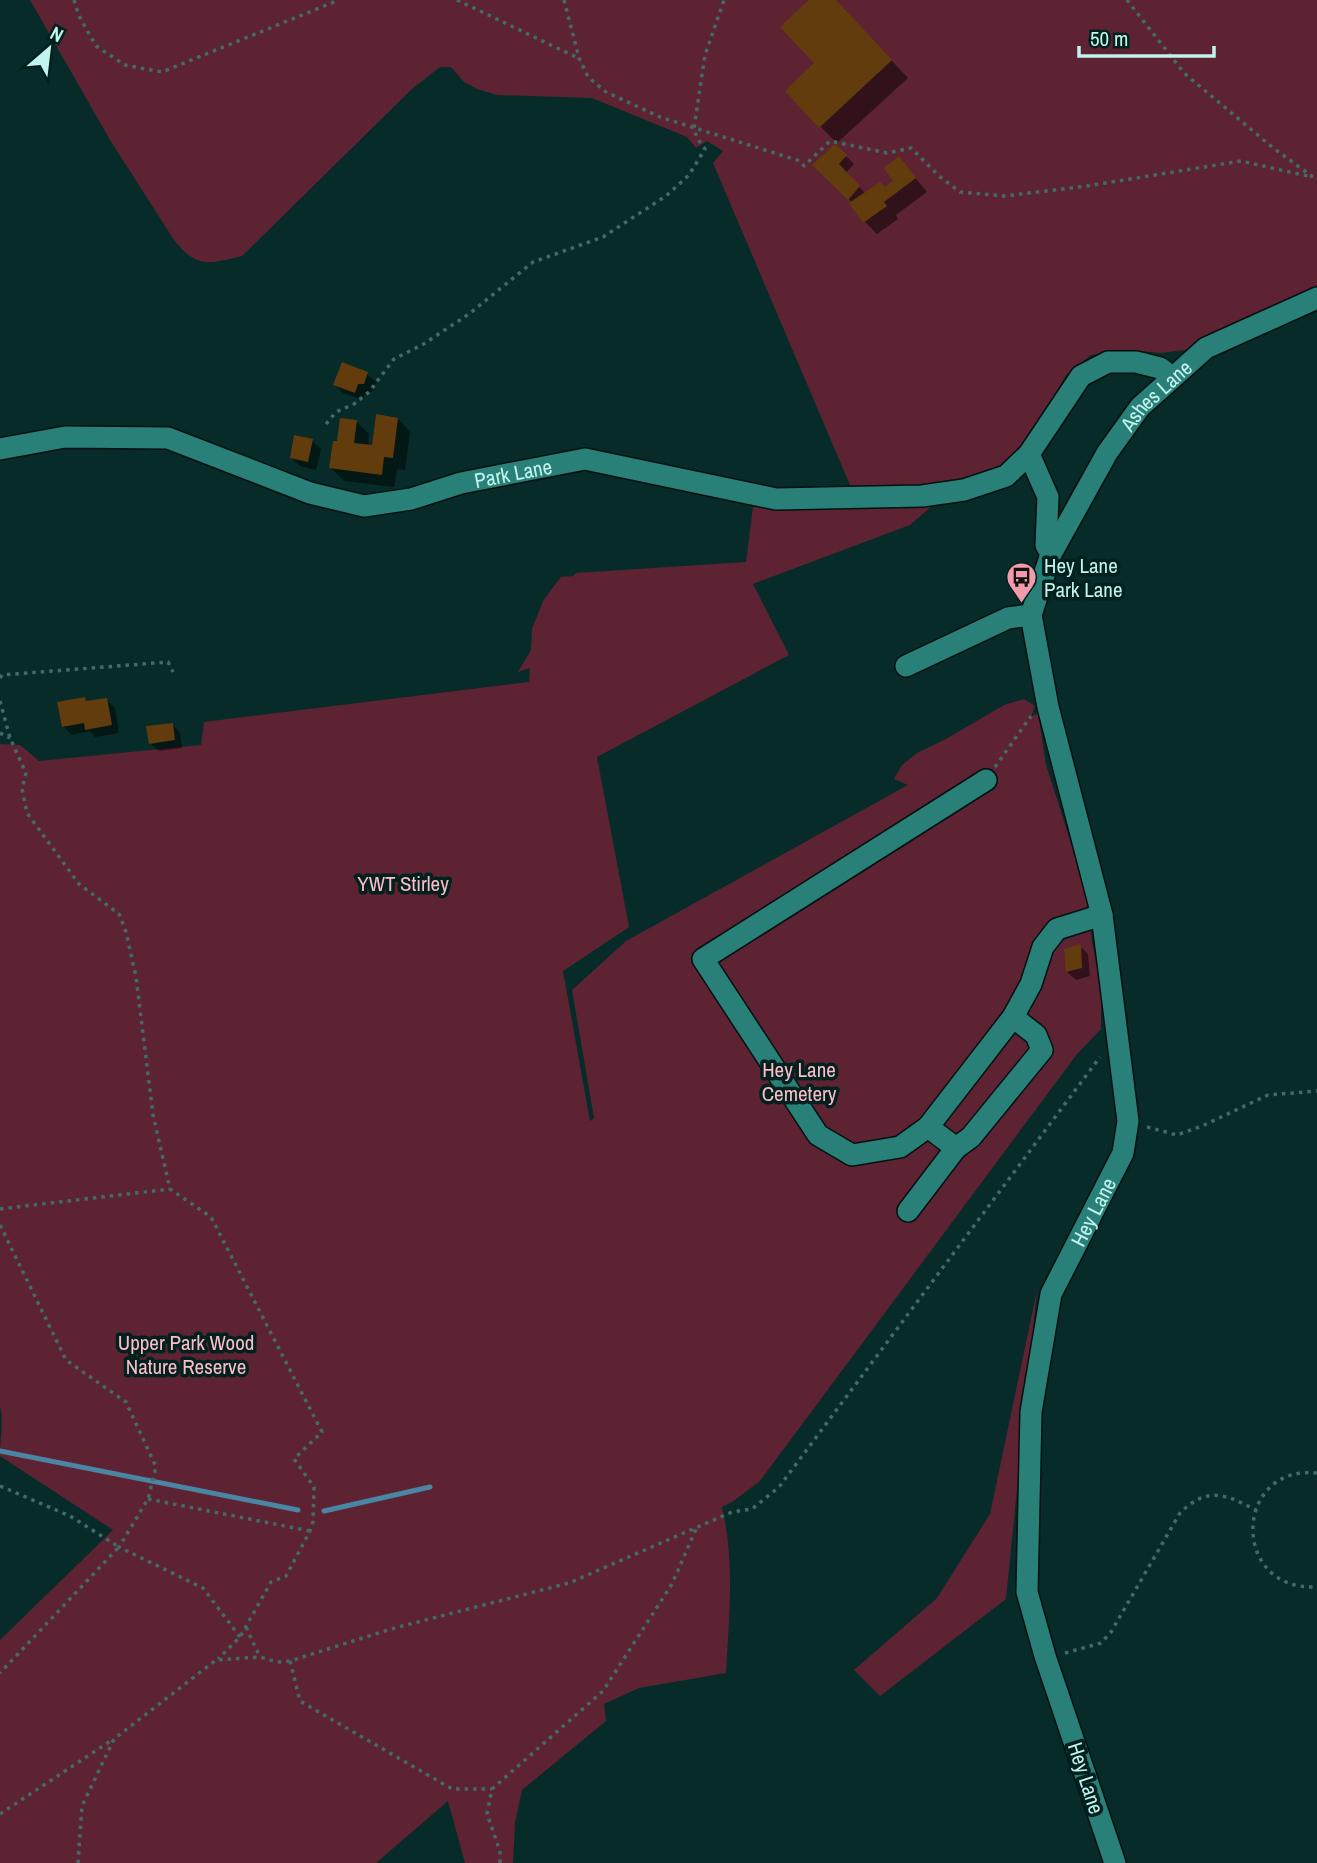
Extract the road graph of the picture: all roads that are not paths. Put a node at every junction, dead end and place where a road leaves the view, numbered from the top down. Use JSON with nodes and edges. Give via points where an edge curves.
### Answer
{"nodes":[{"id":1,"x":1317,"y":298,"type":"edge"},
{"id":2,"x":1172,"y":377,"type":"junction"},
{"id":3,"x":0,"y":449,"type":"edge"},
{"id":4,"x":1029,"y":454,"type":"junction"},
{"id":5,"x":1051,"y":554,"type":"junction"},
{"id":6,"x":1031,"y":615,"type":"junction"},
{"id":7,"x":906,"y":666,"type":"dead end"},
{"id":8,"x":986,"y":780,"type":"road end"},
{"id":9,"x":1102,"y":915,"type":"junction"},
{"id":10,"x":1013,"y":1017,"type":"junction"},
{"id":11,"x":928,"y":1127,"type":"junction"},
{"id":12,"x":956,"y":1148,"type":"junction"},
{"id":13,"x":908,"y":1211,"type":"dead end"},
{"id":14,"x":1115,"y":1863,"type":"edge"}],
"edges":[{"from":1,"to":2,"type":"street","name":"Ashes Lane","via":[[1206,348]]},
{"from":2,"to":4,"type":"street","name":"Park Lane","via":[[1160,368],[1136,362],[1108,362],[1081,376]]},
{"from":2,"to":5,"type":"street","name":"Ashes Lane","via":[[1140,407],[1107,453]]},
{"from":3,"to":4,"type":"street","name":"Park Lane","via":[[65,437],[168,438],[310,493],[365,506],[585,459],[776,499],[922,496],[964,490],[1006,476]]},
{"from":4,"to":5,"type":"street","via":[[1048,497],[1046,545]]},
{"from":5,"to":6,"type":"street","name":"Hey Lane"},
{"from":6,"to":7,"type":"street","via":[[1008,618]]},
{"from":6,"to":9,"type":"street","name":"Hey Lane","via":[[1048,707]]},
{"from":8,"to":11,"type":"street","via":[[703,960],[818,1135],[852,1155],[900,1147]]},
{"from":9,"to":10,"type":"street","via":[[1057,929],[1043,947],[1031,984]]},
{"from":9,"to":14,"type":"street","name":"Hey Lane","via":[[1128,1121],[1123,1153],[1051,1294],[1031,1412],[1027,1592]]},
{"from":10,"to":11,"type":"street"},
{"from":10,"to":12,"type":"street","via":[[1036,1035],[1042,1050],[971,1137]]},
{"from":11,"to":12,"type":"street"},
{"from":12,"to":13,"type":"street"}]}
